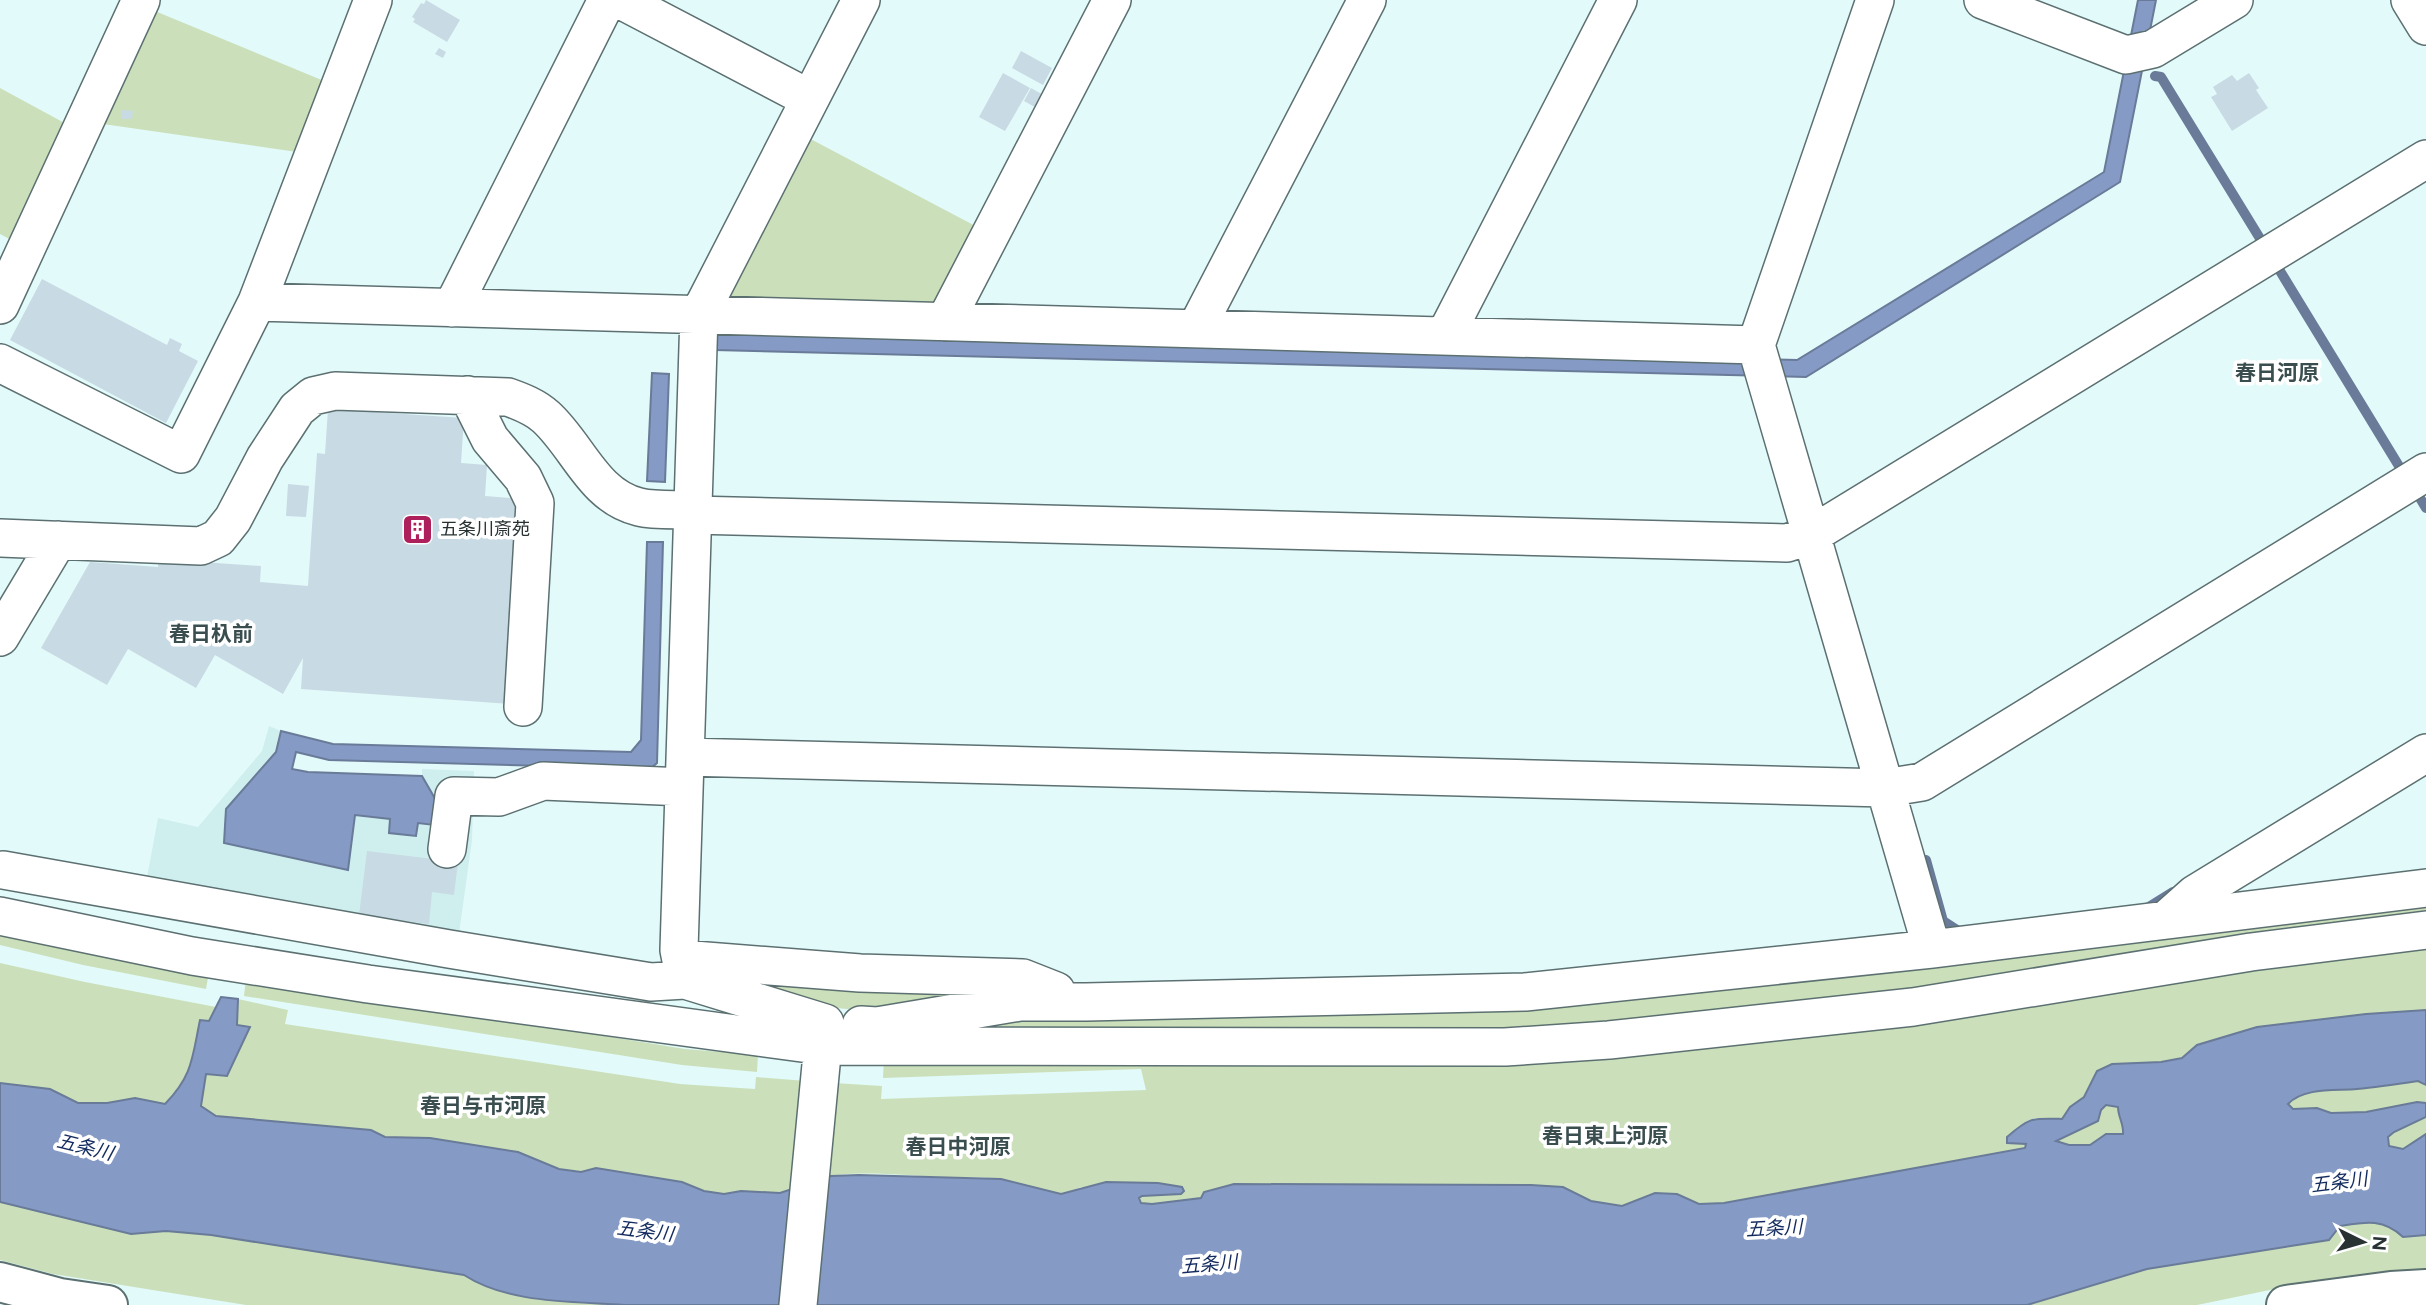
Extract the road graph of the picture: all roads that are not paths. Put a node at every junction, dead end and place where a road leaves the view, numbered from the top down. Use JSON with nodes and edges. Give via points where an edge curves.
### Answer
{"nodes":[{"id":1,"x":141,"y":0,"type":"edge"},
{"id":2,"x":373,"y":0,"type":"edge"},
{"id":3,"x":607,"y":0,"type":"edge"},
{"id":4,"x":621,"y":0,"type":"edge"},
{"id":5,"x":861,"y":0,"type":"edge"},
{"id":6,"x":1112,"y":0,"type":"edge"},
{"id":7,"x":1367,"y":0,"type":"edge"},
{"id":8,"x":1618,"y":0,"type":"edge"},
{"id":9,"x":1875,"y":0,"type":"edge"},
{"id":10,"x":1983,"y":0,"type":"edge"},
{"id":11,"x":2234,"y":0,"type":"edge"},
{"id":12,"x":2410,"y":0,"type":"edge"},
{"id":13,"x":2426,"y":26,"type":"edge"},
{"id":14,"x":810,"y":99,"type":"junction"},
{"id":15,"x":2426,"y":159,"type":"edge"},
{"id":16,"x":257,"y":302,"type":"junction"},
{"id":17,"x":0,"y":305,"type":"edge"},
{"id":18,"x":452,"y":308,"type":"junction"},
{"id":19,"x":699,"y":315,"type":"junction"},
{"id":20,"x":945,"y":322,"type":"junction"},
{"id":21,"x":1196,"y":329,"type":"junction"},
{"id":22,"x":1445,"y":336,"type":"junction"},
{"id":23,"x":0,"y":363,"type":"edge"},
{"id":24,"x":1761,"y":363,"type":"junction"},
{"id":25,"x":468,"y":395,"type":"junction"},
{"id":26,"x":2426,"y":472,"type":"edge"},
{"id":27,"x":693,"y":512,"type":"junction"},
{"id":28,"x":1811,"y":535,"type":"junction"},
{"id":29,"x":0,"y":538,"type":"edge"},
{"id":30,"x":58,"y":540,"type":"junction"},
{"id":31,"x":0,"y":637,"type":"edge"},
{"id":32,"x":523,"y":707,"type":"dead end"},
{"id":33,"x":2426,"y":754,"type":"edge"},
{"id":34,"x":685,"y":772,"type":"junction"},
{"id":35,"x":1885,"y":788,"type":"junction"},
{"id":36,"x":447,"y":849,"type":"dead end"},
{"id":37,"x":2,"y":869,"type":"edge"},
{"id":38,"x":2426,"y":888,"type":"edge"},
{"id":39,"x":0,"y":916,"type":"edge"},
{"id":40,"x":2168,"y":918,"type":"junction"},
{"id":41,"x":2426,"y":930,"type":"edge"},
{"id":42,"x":1932,"y":949,"type":"junction"},
{"id":43,"x":192,"y":956,"type":"junction"},
{"id":44,"x":683,"y":970,"type":"junction"},
{"id":45,"x":1086,"y":1002,"type":"junction"},
{"id":46,"x":824,"y":1043,"type":"junction"},
{"id":47,"x":0,"y":1282,"type":"edge"},
{"id":48,"x":2426,"y":1289,"type":"edge"},
{"id":49,"x":59,"y":1301,"type":"edge"},
{"id":50,"x":108,"y":1305,"type":"edge"},
{"id":51,"x":798,"y":1305,"type":"edge"},
{"id":52,"x":2286,"y":1305,"type":"edge"}],
"edges":[{"from":1,"to":17,"type":"street"},
{"from":2,"to":16,"type":"street"},
{"from":3,"to":18,"type":"street"},
{"from":4,"to":14,"type":"street"},
{"from":5,"to":14,"type":"street"},
{"from":6,"to":20,"type":"street"},
{"from":7,"to":21,"type":"street"},
{"from":8,"to":22,"type":"street"},
{"from":9,"to":24,"type":"street"},
{"from":10,"to":11,"type":"street","via":[[2140,52]]},
{"from":12,"to":13,"type":"street"},
{"from":14,"to":19,"type":"street"},
{"from":15,"to":28,"type":"street"},
{"from":16,"to":18,"type":"street"},
{"from":16,"to":23,"type":"street","via":[[181,454]]},
{"from":18,"to":19,"type":"street"},
{"from":19,"to":20,"type":"street"},
{"from":19,"to":27,"type":"street"},
{"from":20,"to":21,"type":"street"},
{"from":21,"to":22,"type":"street"},
{"from":22,"to":24,"type":"street"},
{"from":24,"to":28,"type":"street"},
{"from":25,"to":27,"type":"street","via":[[508,397],[529,404],[547,417],[605,489],[621,500],[640,507]]},
{"from":25,"to":30,"type":"street","via":[[334,391],[313,396],[291,418],[233,519],[218,538],[201,546]]},
{"from":25,"to":32,"type":"street","via":[[490,439],[523,478],[535,503]]},
{"from":26,"to":35,"type":"street","via":[[1922,782]]},
{"from":27,"to":28,"type":"street","via":[[1787,543]]},
{"from":27,"to":34,"type":"street"},
{"from":28,"to":35,"type":"street"},
{"from":29,"to":30,"type":"street"},
{"from":30,"to":31,"type":"street"},
{"from":33,"to":40,"type":"street","via":[[2195,894]]},
{"from":34,"to":35,"type":"street"},
{"from":34,"to":36,"type":"street","via":[[543,781],[499,797],[454,796]]},
{"from":34,"to":44,"type":"street","via":[[679,950]]},
{"from":35,"to":42,"type":"street"},
{"from":37,"to":43,"type":"street","via":[[147,931]]},
{"from":37,"to":44,"type":"street","via":[[651,982]]},
{"from":38,"to":40,"type":"street"},
{"from":39,"to":43,"type":"street"},
{"from":40,"to":42,"type":"street"},
{"from":41,"to":46,"type":"street","via":[[2251,952],[1913,1007],[1531,1046]]},
{"from":42,"to":45,"type":"street","via":[[1525,992]]},
{"from":43,"to":46,"type":"street","via":[[368,984]]},
{"from":44,"to":45,"type":"street","via":[[1023,978]]},
{"from":44,"to":46,"type":"street"},
{"from":45,"to":46,"type":"street","via":[[1020,1002],[877,1026]]},
{"from":46,"to":51,"type":"street"},
{"from":47,"to":49,"type":"main road"},
{"from":48,"to":52,"type":"main road"},
{"from":49,"to":50,"type":"main road"}]}
